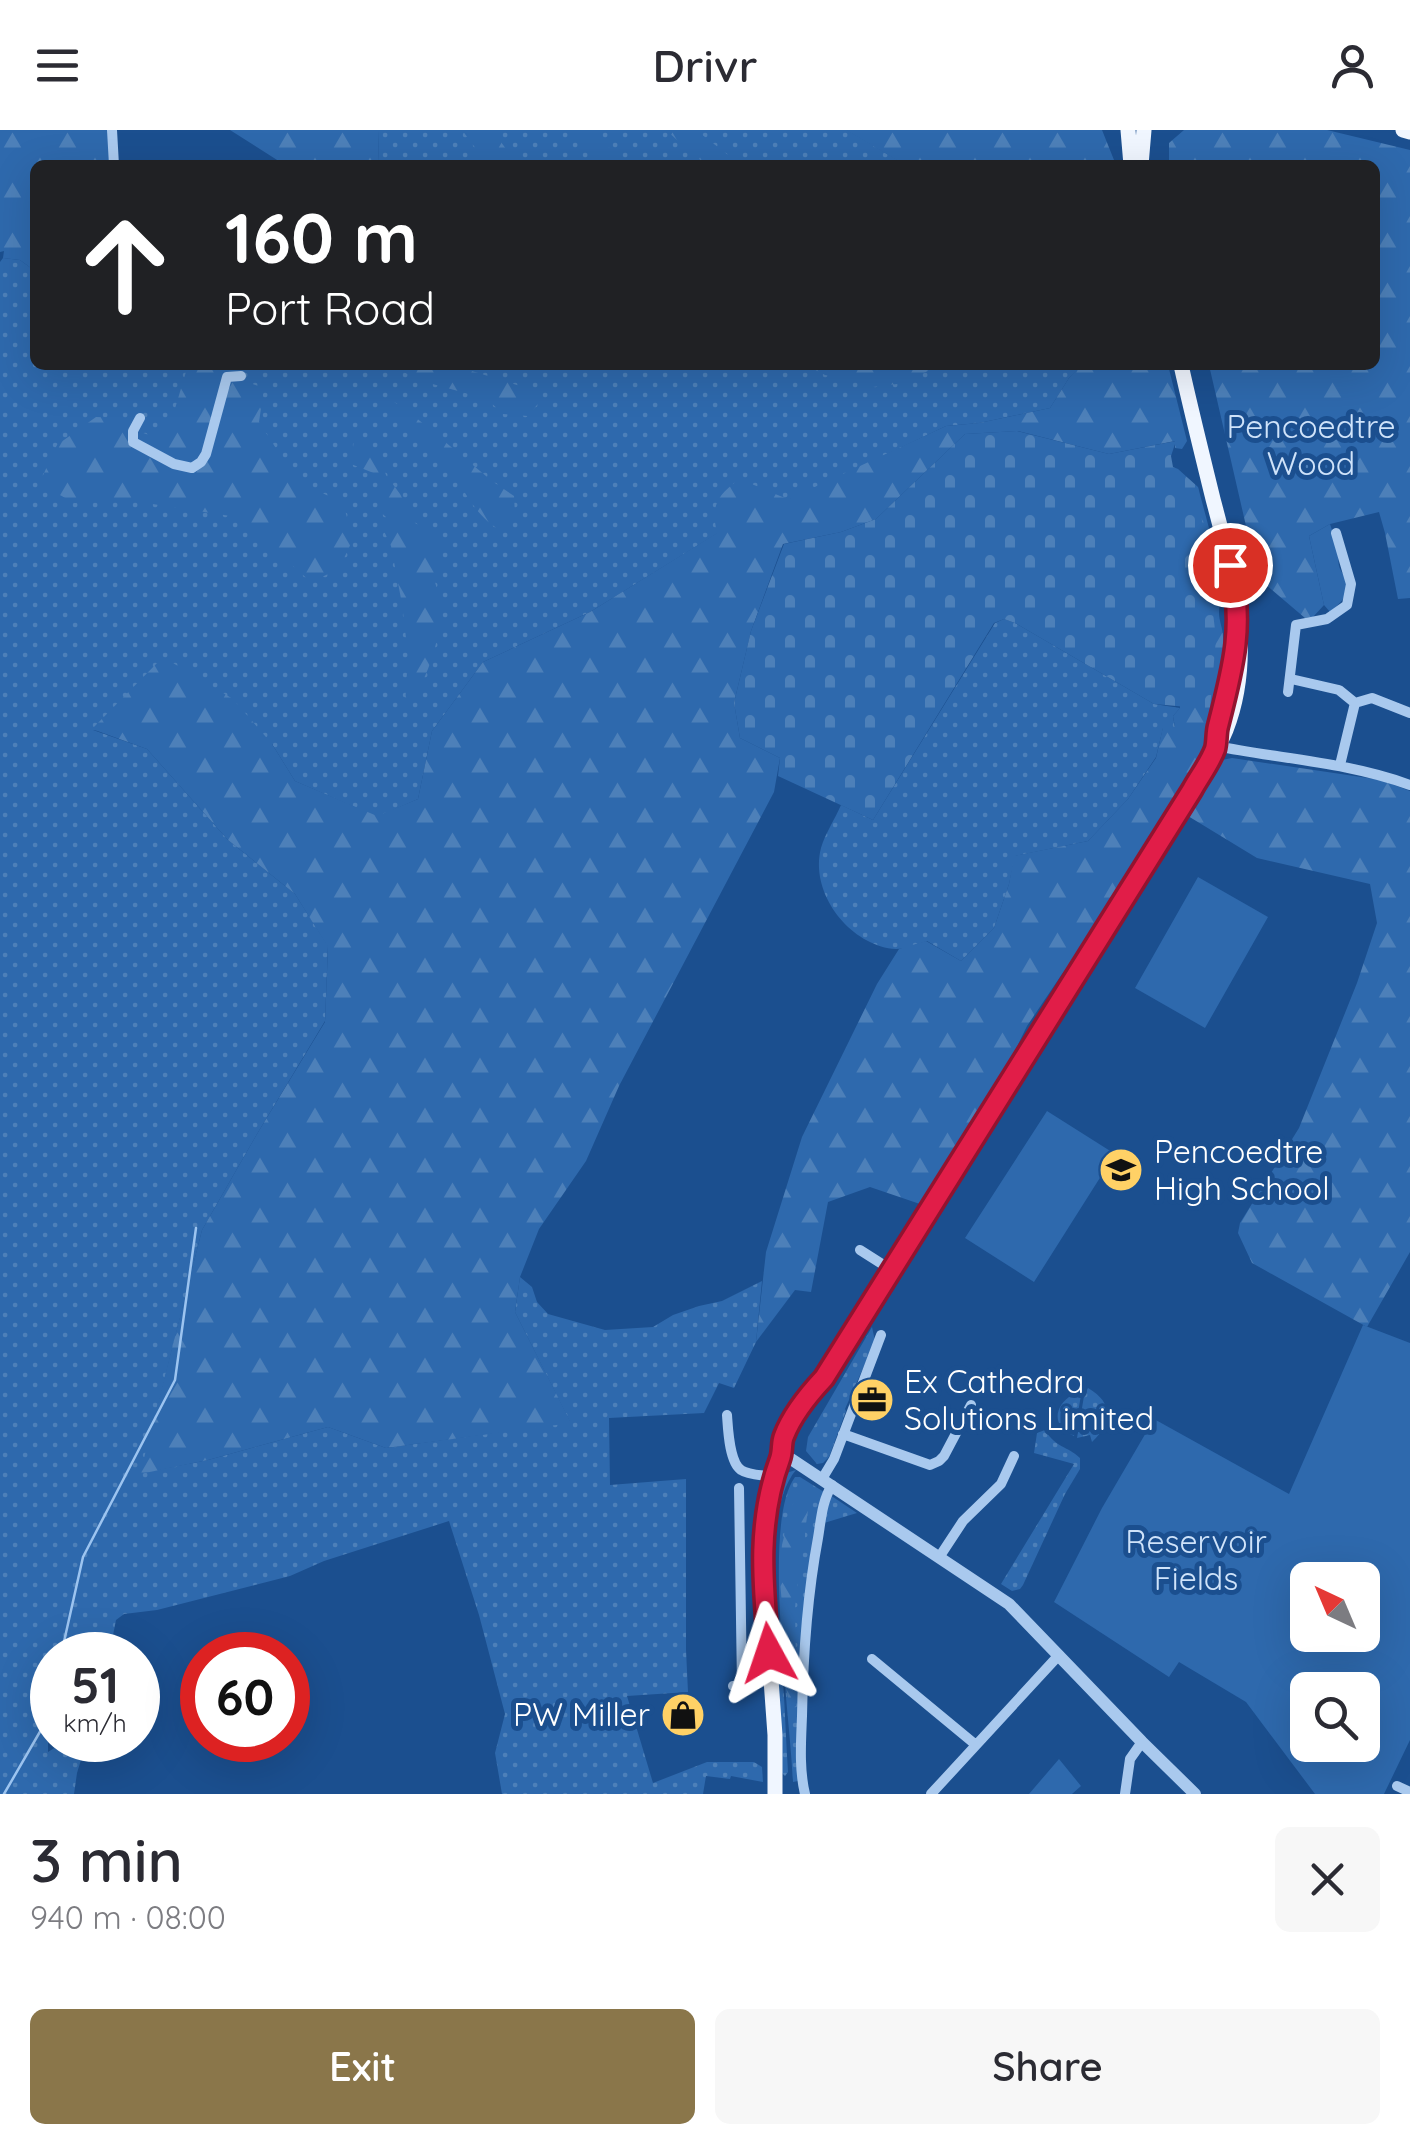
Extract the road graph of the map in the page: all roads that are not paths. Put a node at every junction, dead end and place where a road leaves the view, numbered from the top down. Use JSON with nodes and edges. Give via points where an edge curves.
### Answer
{"nodes":[{"id":1,"x":112,"y":130,"type":"edge"},
{"id":2,"x":1129,"y":130,"type":"edge"},
{"id":3,"x":1143,"y":130,"type":"edge"},
{"id":4,"x":1403,"y":130,"type":"edge"},
{"id":5,"x":1410,"y":132,"type":"edge"},
{"id":6,"x":114,"y":160,"type":"edge"},
{"id":7,"x":1131,"y":160,"type":"edge"},
{"id":8,"x":1141,"y":160,"type":"edge"},
{"id":9,"x":1182,"y":370,"type":"edge"},
{"id":10,"x":240,"y":376,"type":"dead end"},
{"id":11,"x":140,"y":418,"type":"dead end"},
{"id":12,"x":1336,"y":533,"type":"dead end"},
{"id":13,"x":1291,"y":679,"type":"junction"},
{"id":14,"x":1288,"y":692,"type":"dead end"},
{"id":15,"x":1355,"y":702,"type":"junction"},
{"id":16,"x":1410,"y":713,"type":"edge"},
{"id":17,"x":1216,"y":746,"type":"junction"},
{"id":18,"x":1340,"y":766,"type":"junction"},
{"id":19,"x":1410,"y":785,"type":"edge"},
{"id":20,"x":860,"y":1250,"type":"dead end"},
{"id":21,"x":893,"y":1271,"type":"junction"},
{"id":22,"x":881,"y":1335,"type":"dead end"},
{"id":23,"x":971,"y":1405,"type":"dead end"},
{"id":24,"x":727,"y":1415,"type":"dead end"},
{"id":25,"x":843,"y":1434,"type":"junction"},
{"id":26,"x":782,"y":1453,"type":"junction"},
{"id":27,"x":1014,"y":1456,"type":"dead end"},
{"id":28,"x":772,"y":1477,"type":"junction"},
{"id":29,"x":827,"y":1482,"type":"junction"},
{"id":30,"x":739,"y":1488,"type":"dead end"},
{"id":31,"x":940,"y":1556,"type":"junction"},
{"id":32,"x":763,"y":1584,"type":"junction"},
{"id":33,"x":740,"y":1586,"type":"junction"},
{"id":34,"x":1058,"y":1655,"type":"junction"},
{"id":35,"x":872,"y":1659,"type":"dead end"},
{"id":36,"x":743,"y":1685,"type":"dead end"},
{"id":37,"x":1142,"y":1742,"type":"junction"},
{"id":38,"x":976,"y":1745,"type":"junction"},
{"id":39,"x":1397,"y":1786,"type":"dead end"},
{"id":40,"x":1408,"y":1792,"type":"edge"},
{"id":41,"x":775,"y":1794,"type":"edge"},
{"id":42,"x":805,"y":1794,"type":"edge"},
{"id":43,"x":932,"y":1794,"type":"edge"},
{"id":44,"x":1125,"y":1794,"type":"edge"},
{"id":45,"x":1195,"y":1794,"type":"edge"}],
"edges":[{"from":1,"to":6,"type":"street"},
{"from":2,"to":3,"type":"main road"},
{"from":2,"to":7,"type":"main road"},
{"from":3,"to":8,"type":"main road"},
{"from":4,"to":5,"type":"main road"},
{"from":9,"to":17,"type":"main road","via":[[1238,598]]},
{"from":10,"to":11,"type":"street","via":[[228,377],[206,454],[192,468],[133,442]]},
{"from":12,"to":13,"type":"street","via":[[1351,584],[1347,605],[1327,619],[1296,625]]},
{"from":13,"to":14,"type":"street"},
{"from":13,"to":15,"type":"street","via":[[1339,690]]},
{"from":15,"to":16,"type":"street","via":[[1372,698]]},
{"from":15,"to":18,"type":"street"},
{"from":17,"to":18,"type":"street"},
{"from":17,"to":21,"type":"main road"},
{"from":18,"to":19,"type":"street"},
{"from":20,"to":21,"type":"street"},
{"from":21,"to":26,"type":"main road"},
{"from":22,"to":25,"type":"street"},
{"from":23,"to":25,"type":"street","via":[[944,1456],[930,1465]]},
{"from":24,"to":28,"type":"street","via":[[736,1466]]},
{"from":25,"to":29,"type":"street"},
{"from":26,"to":28,"type":"main road"},
{"from":26,"to":29,"type":"street"},
{"from":27,"to":31,"type":"street","via":[[1001,1484],[963,1521]]},
{"from":28,"to":32,"type":"main road"},
{"from":29,"to":31,"type":"street"},
{"from":29,"to":42,"type":"street","via":[[807,1616]]},
{"from":30,"to":33,"type":"street"},
{"from":31,"to":34,"type":"street","via":[[1009,1604]]},
{"from":32,"to":33,"type":"street"},
{"from":32,"to":41,"type":"main road"},
{"from":33,"to":36,"type":"street"},
{"from":34,"to":37,"type":"street"},
{"from":34,"to":38,"type":"street"},
{"from":35,"to":38,"type":"street"},
{"from":37,"to":44,"type":"street","via":[[1130,1759]]},
{"from":37,"to":45,"type":"street"},
{"from":38,"to":43,"type":"street"},
{"from":39,"to":40,"type":"street"}]}
